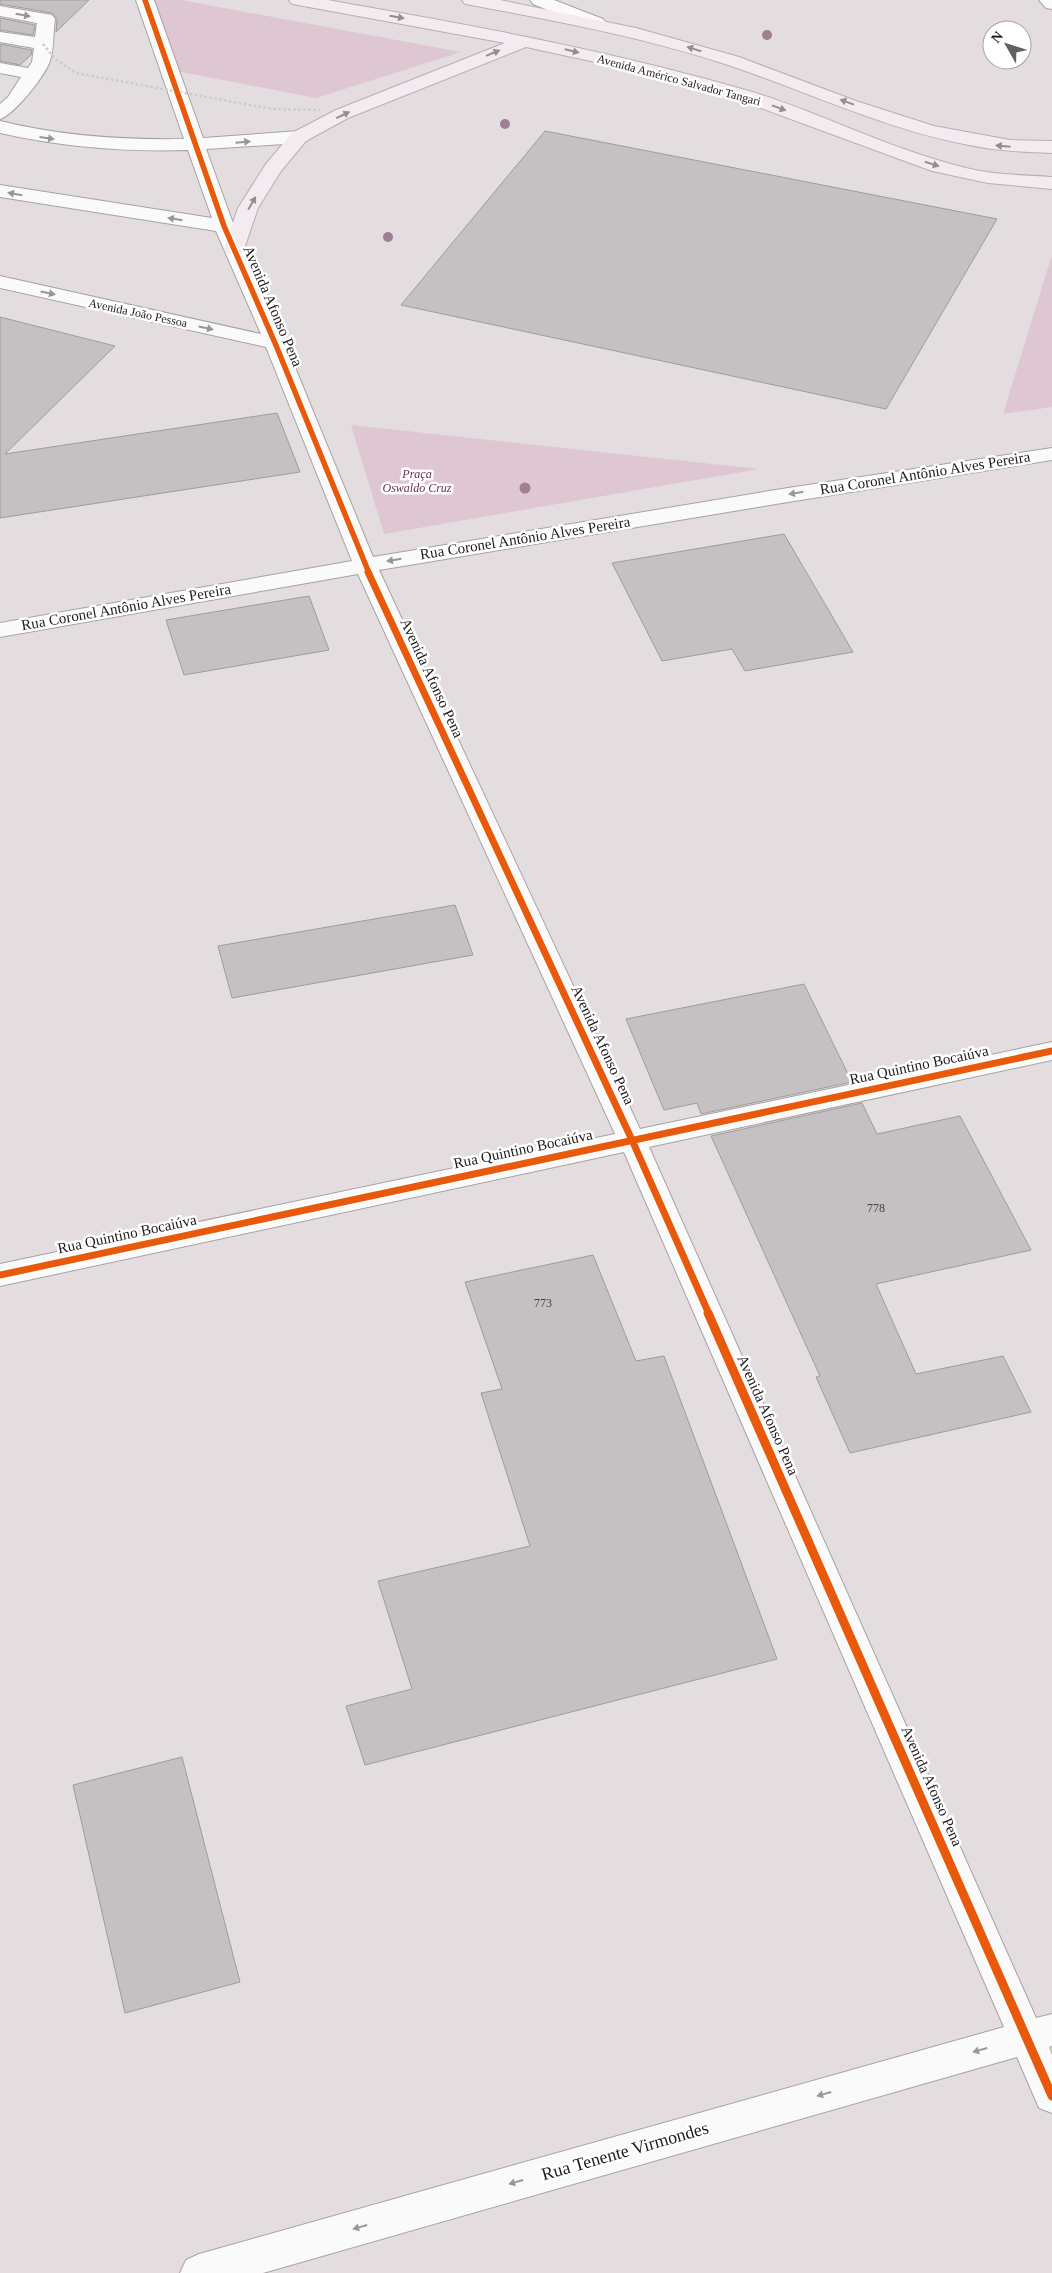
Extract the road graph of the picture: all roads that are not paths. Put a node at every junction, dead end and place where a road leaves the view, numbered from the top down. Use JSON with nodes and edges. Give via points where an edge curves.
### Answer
{"nodes":[{"id":1,"x":146,"y":0,"type":"edge"},
{"id":2,"x":298,"y":0,"type":"edge"},
{"id":3,"x":471,"y":0,"type":"edge"},
{"id":4,"x":539,"y":0,"type":"edge"},
{"id":5,"x":1048,"y":0,"type":"edge"},
{"id":6,"x":1052,"y":4,"type":"edge"},
{"id":7,"x":0,"y":11,"type":"edge"},
{"id":8,"x":597,"y":23,"type":"junction"},
{"id":9,"x":0,"y":36,"type":"edge"},
{"id":10,"x":525,"y":41,"type":"junction"},
{"id":11,"x":43,"y":44,"type":"junction"},
{"id":12,"x":0,"y":68,"type":"edge"},
{"id":13,"x":32,"y":74,"type":"junction"},
{"id":14,"x":8,"y":96,"type":"edge"},
{"id":15,"x":0,"y":113,"type":"edge"},
{"id":16,"x":0,"y":127,"type":"edge"},
{"id":17,"x":299,"y":137,"type":"junction"},
{"id":18,"x":195,"y":146,"type":"junction"},
{"id":19,"x":1052,"y":147,"type":"edge"},
{"id":20,"x":1052,"y":184,"type":"edge"},
{"id":21,"x":0,"y":191,"type":"edge"},
{"id":22,"x":229,"y":238,"type":"junction"},
{"id":23,"x":0,"y":282,"type":"edge"},
{"id":24,"x":275,"y":343,"type":"junction"},
{"id":25,"x":1052,"y":454,"type":"edge"},
{"id":26,"x":365,"y":565,"type":"junction"},
{"id":27,"x":0,"y":630,"type":"edge"},
{"id":28,"x":1052,"y":1051,"type":"edge"},
{"id":29,"x":632,"y":1140,"type":"junction"},
{"id":30,"x":0,"y":1275,"type":"edge"},
{"id":31,"x":1039,"y":2033,"type":"edge"},
{"id":32,"x":1052,"y":2096,"type":"edge"},
{"id":33,"x":199,"y":2273,"type":"edge"}],
"edges":[{"from":1,"to":18,"type":"street","name":"Avenida Afonso Pena"},
{"from":2,"to":10,"type":"main road","name":"Avenida Américo Salvador Tangari","one_way":true},
{"from":3,"to":8,"type":"main road","name":"Avenida Américo Salvador Tangari"},
{"from":4,"to":8,"type":"street"},
{"from":5,"to":6,"type":"street"},
{"from":7,"to":11,"type":"street","one_way":true,"via":[[46,19]]},
{"from":19,"to":8,"type":"main road","name":"Avenida Américo Salvador Tangari","one_way":true,"via":[[1023,148],[968,141],[890,117],[732,60]]},
{"from":9,"to":11,"type":"street"},
{"from":17,"to":10,"type":"main road","one_way":true,"via":[[342,114]]},
{"from":10,"to":20,"type":"main road","name":"Avenida Américo Salvador Tangari","one_way":true,"via":[[665,73],[747,96],[897,153],[968,174]]},
{"from":11,"to":13,"type":"street","via":[[41,62]]},
{"from":12,"to":13,"type":"street"},
{"from":13,"to":14,"type":"street"},
{"from":14,"to":15,"type":"street"},
{"from":16,"to":18,"type":"street","one_way":true,"via":[[32,136],[67,140]]},
{"from":18,"to":17,"type":"street","one_way":true},
{"from":22,"to":17,"type":"main road","one_way":true,"via":[[273,168]]},
{"from":18,"to":22,"type":"street","name":"Avenida Afonso Pena"},
{"from":22,"to":21,"type":"street","one_way":true},
{"from":22,"to":24,"type":"street","name":"Avenida Afonso Pena"},
{"from":23,"to":24,"type":"street","name":"Avenida João Pessoa","one_way":true},
{"from":24,"to":26,"type":"street","name":"Avenida Afonso Pena"},
{"from":25,"to":26,"type":"street","name":"Rua Coronel Antônio Alves Pereira","one_way":true},
{"from":26,"to":27,"type":"street","name":"Rua Coronel Antônio Alves Pereira"},
{"from":26,"to":29,"type":"street","name":"Avenida Afonso Pena"},
{"from":28,"to":29,"type":"street","name":"Rua Quintino Bocaiúva"},
{"from":29,"to":30,"type":"street","name":"Rua Quintino Bocaiúva"},
{"from":29,"to":31,"type":"street","name":"Avenida Afonso Pena"},
{"from":31,"to":32,"type":"street","name":"Avenida Afonso Pena"},
{"from":31,"to":33,"type":"street","name":"Rua Tenente Virmondes","one_way":true}]}
